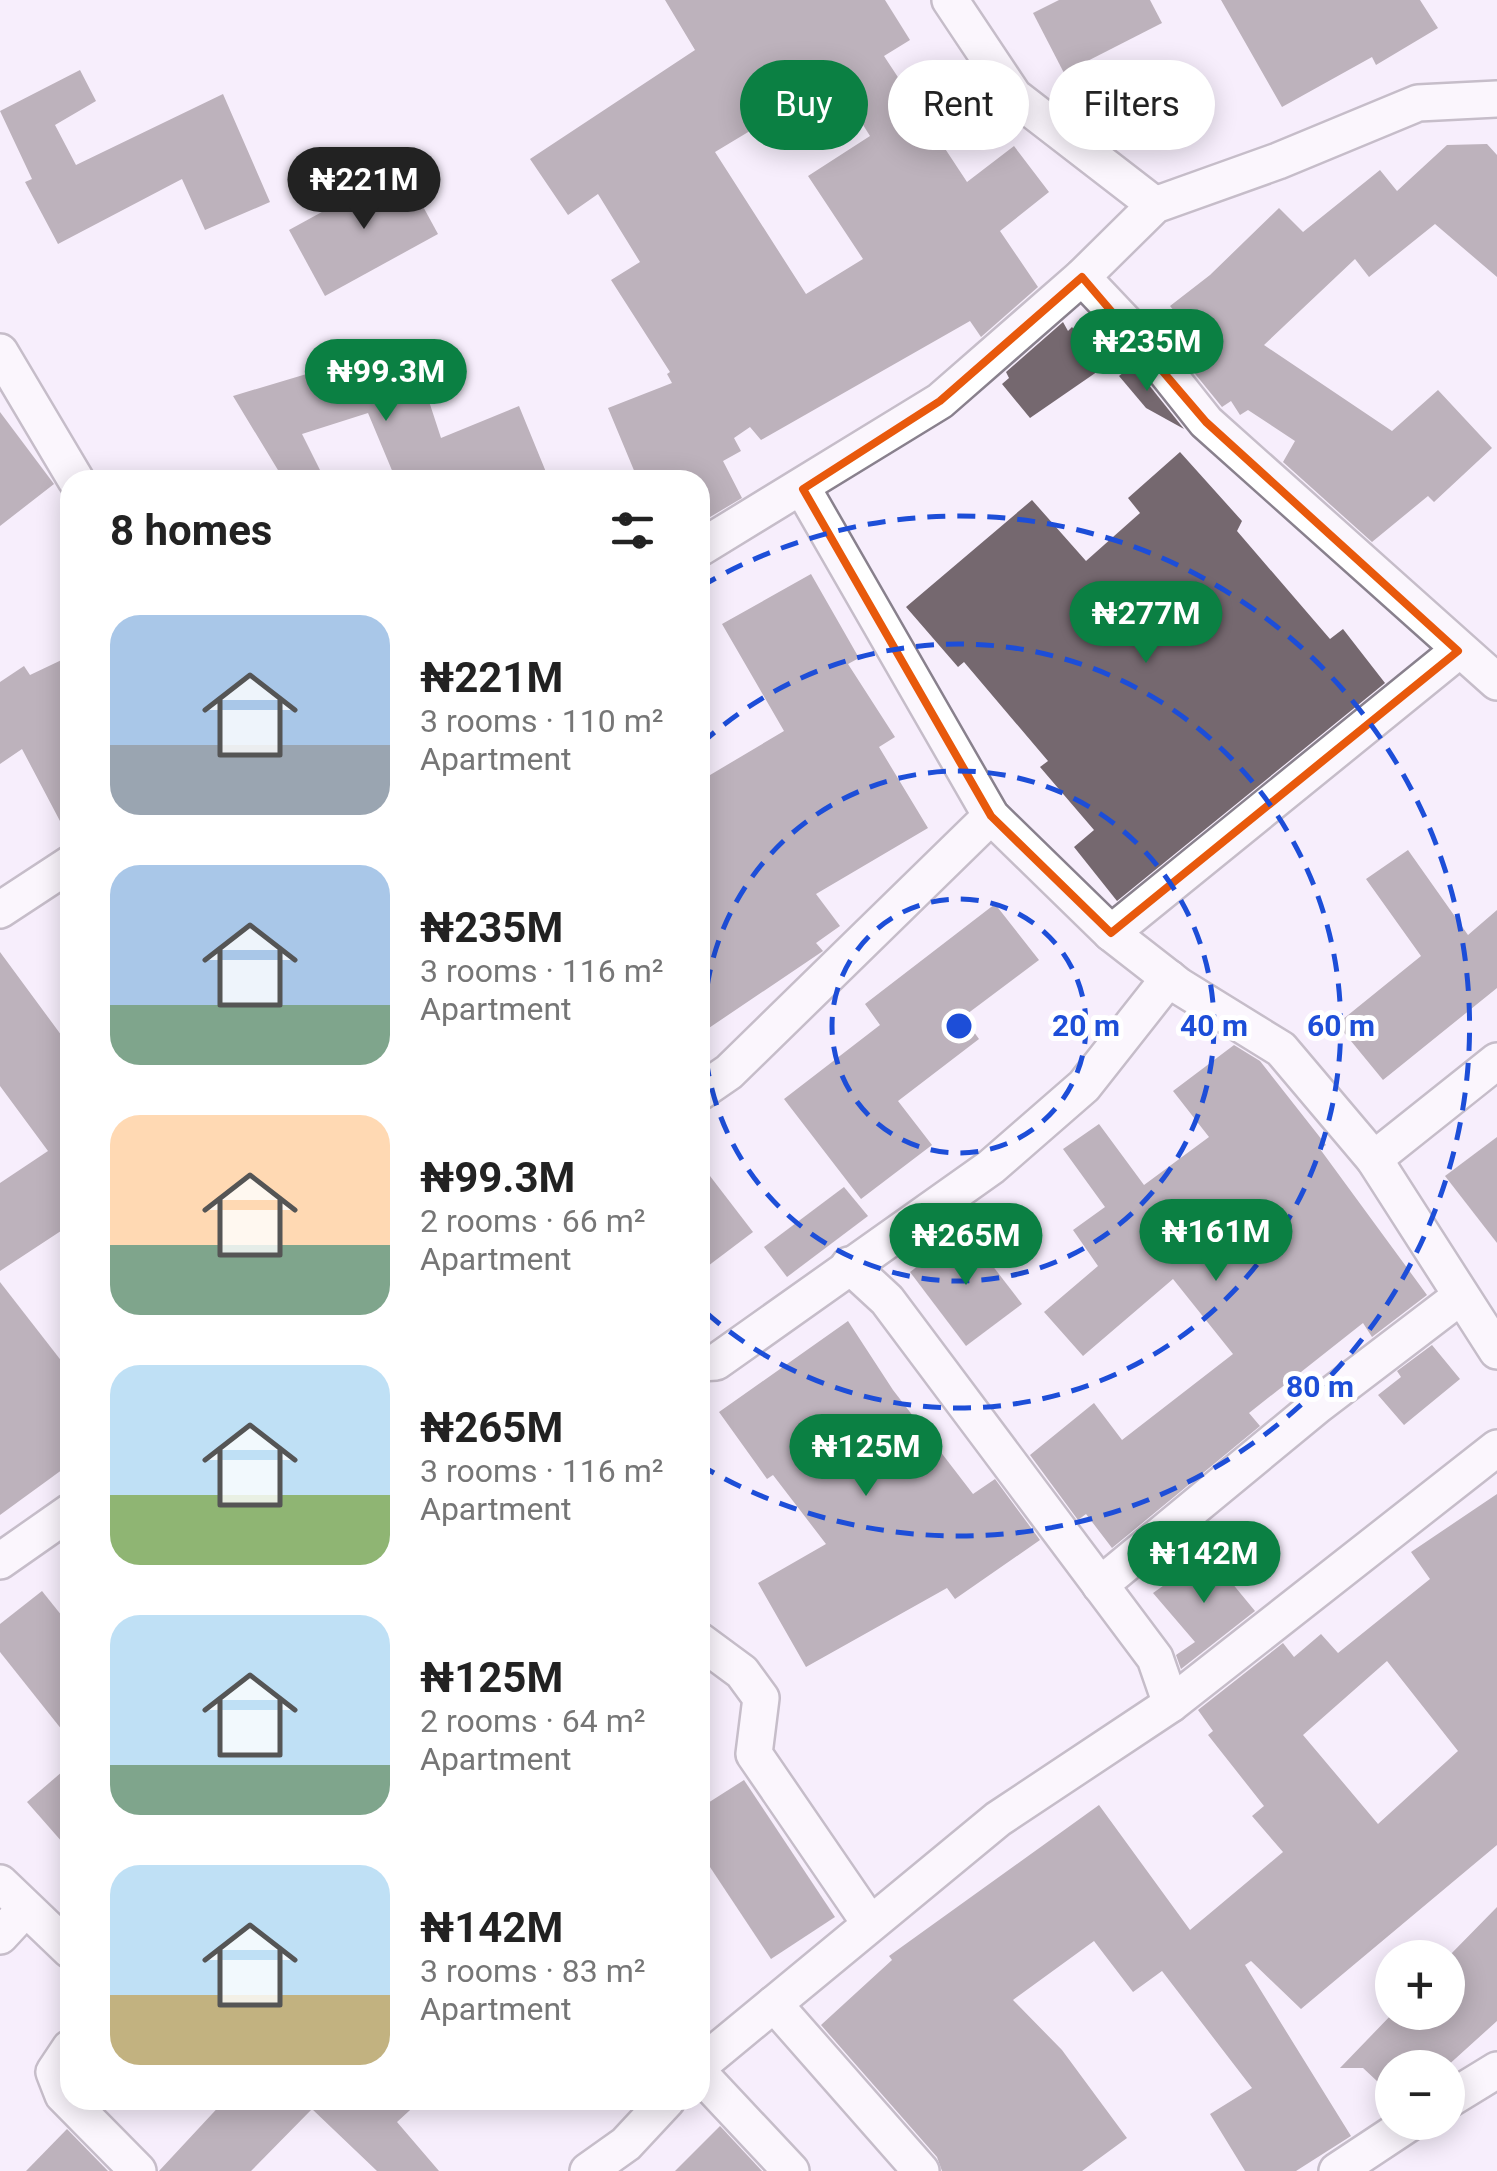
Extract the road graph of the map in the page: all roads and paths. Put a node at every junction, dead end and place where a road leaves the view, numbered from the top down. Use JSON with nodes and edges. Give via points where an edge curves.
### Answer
{"nodes":[{"id":1,"x":950,"y":0,"type":"edge"},
{"id":2,"x":1497,"y":99,"type":"edge"},
{"id":3,"x":1156,"y":205,"type":"junction"},
{"id":4,"x":1082,"y":277,"type":"junction"},
{"id":5,"x":0,"y":352,"type":"edge"},
{"id":6,"x":70,"y":470,"type":"edge"},
{"id":7,"x":803,"y":489,"type":"junction"},
{"id":8,"x":710,"y":542,"type":"edge"},
{"id":9,"x":1458,"y":651,"type":"junction"},
{"id":10,"x":1497,"y":682,"type":"edge"},
{"id":11,"x":992,"y":816,"type":"junction"},
{"id":12,"x":60,"y":871,"type":"edge"},
{"id":13,"x":0,"y":910,"type":"edge"},
{"id":14,"x":1112,"y":933,"type":"junction"},
{"id":15,"x":1169,"y":978,"type":"junction"},
{"id":16,"x":1497,"y":1061,"type":"edge"},
{"id":17,"x":710,"y":1085,"type":"edge"},
{"id":18,"x":1374,"y":1159,"type":"junction"},
{"id":19,"x":849,"y":1265,"type":"junction"},
{"id":20,"x":1460,"y":1296,"type":"junction"},
{"id":21,"x":1497,"y":1351,"type":"edge"},
{"id":22,"x":710,"y":1362,"type":"edge"},
{"id":23,"x":1497,"y":1448,"type":"edge"},
{"id":24,"x":60,"y":1519,"type":"edge"},
{"id":25,"x":0,"y":1561,"type":"edge"},
{"id":26,"x":1100,"y":1585,"type":"junction"},
{"id":27,"x":710,"y":1648,"type":"edge"},
{"id":28,"x":1171,"y":1704,"type":"junction"},
{"id":29,"x":0,"y":1883,"type":"edge"},
{"id":30,"x":24,"y":1910,"type":"junction"},
{"id":31,"x":870,"y":1922,"type":"junction"},
{"id":32,"x":0,"y":1936,"type":"edge"},
{"id":33,"x":60,"y":1941,"type":"edge"},
{"id":34,"x":774,"y":2004,"type":"junction"},
{"id":35,"x":710,"y":2057,"type":"edge"},
{"id":36,"x":60,"y":2063,"type":"edge"},
{"id":37,"x":1497,"y":2070,"type":"edge"},
{"id":38,"x":710,"y":2085,"type":"edge"},
{"id":39,"x":60,"y":2089,"type":"edge"},
{"id":40,"x":1465,"y":2090,"type":"edge"},
{"id":41,"x":77,"y":2110,"type":"edge"},
{"id":42,"x":657,"y":2110,"type":"edge"},
{"id":43,"x":1384,"y":2140,"type":"edge"},
{"id":44,"x":138,"y":2171,"type":"edge"},
{"id":45,"x":588,"y":2171,"type":"edge"},
{"id":46,"x":791,"y":2171,"type":"edge"},
{"id":47,"x":921,"y":2171,"type":"edge"},
{"id":48,"x":1337,"y":2171,"type":"edge"}],
"edges":[{"from":1,"to":3,"type":"street","via":[[1014,96]]},
{"from":2,"to":3,"type":"street","via":[[1418,103]]},
{"from":3,"to":4,"type":"street"},
{"from":4,"to":7,"type":"street","via":[[940,401]]},
{"from":4,"to":9,"type":"street","via":[[1206,422]]},
{"from":5,"to":6,"type":"street"},
{"from":7,"to":8,"type":"street"},
{"from":7,"to":11,"type":"street"},
{"from":9,"to":10,"type":"street"},
{"from":9,"to":14,"type":"street"},
{"from":11,"to":14,"type":"street"},
{"from":11,"to":17,"type":"street"},
{"from":12,"to":13,"type":"street"},
{"from":14,"to":15,"type":"street"},
{"from":15,"to":18,"type":"street","via":[[1282,1049]]},
{"from":15,"to":19,"type":"street","via":[[1084,1086],[991,1168]]},
{"from":16,"to":18,"type":"street"},
{"from":18,"to":20,"type":"street"},
{"from":19,"to":22,"type":"street"},
{"from":19,"to":26,"type":"street","via":[[887,1300]]},
{"from":20,"to":21,"type":"street"},
{"from":20,"to":26,"type":"street"},
{"from":23,"to":28,"type":"street"},
{"from":24,"to":25,"type":"street"},
{"from":26,"to":28,"type":"street","via":[[1155,1658]]},
{"from":27,"to":31,"type":"street","via":[[742,1672],[761,1698],[754,1754]]},
{"from":28,"to":31,"type":"street","via":[[998,1819]]},
{"from":29,"to":30,"type":"street"},
{"from":30,"to":32,"type":"street"},
{"from":30,"to":33,"type":"street"},
{"from":31,"to":34,"type":"street"},
{"from":34,"to":35,"type":"street"},
{"from":34,"to":47,"type":"street"},
{"from":36,"to":39,"type":"street","via":[[54,2072]]},
{"from":37,"to":40,"type":"street"},
{"from":38,"to":46,"type":"street"},
{"from":41,"to":44,"type":"street"},
{"from":42,"to":45,"type":"street"},
{"from":43,"to":48,"type":"street"}]}
